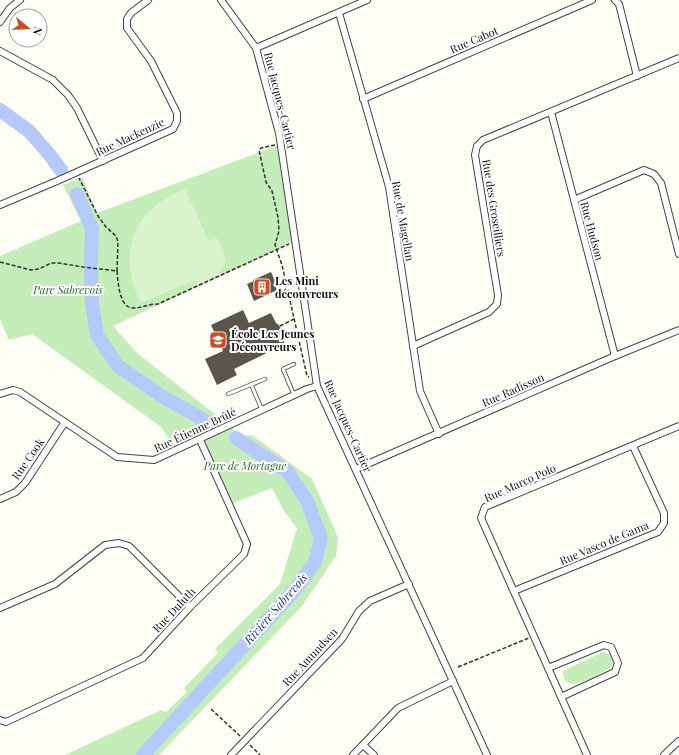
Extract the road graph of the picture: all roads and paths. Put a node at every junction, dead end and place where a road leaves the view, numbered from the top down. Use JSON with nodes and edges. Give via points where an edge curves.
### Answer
{"nodes":[{"id":1,"x":20,"y":0,"type":"edge"},
{"id":2,"x":148,"y":0,"type":"edge"},
{"id":3,"x":221,"y":0,"type":"edge"},
{"id":4,"x":367,"y":0,"type":"edge"},
{"id":5,"x":592,"y":0,"type":"edge"},
{"id":6,"x":615,"y":0,"type":"edge"},
{"id":7,"x":339,"y":13,"type":"junction"},
{"id":8,"x":0,"y":22,"type":"edge"},
{"id":9,"x":256,"y":48,"type":"junction"},
{"id":10,"x":0,"y":51,"type":"edge"},
{"id":11,"x":679,"y":58,"type":"edge"},
{"id":12,"x":637,"y":76,"type":"junction"},
{"id":13,"x":364,"y":99,"type":"junction"},
{"id":14,"x":551,"y":112,"type":"junction"},
{"id":15,"x":281,"y":144,"type":"junction"},
{"id":16,"x":103,"y":161,"type":"junction"},
{"id":17,"x":76,"y":172,"type":"junction"},
{"id":18,"x":574,"y":200,"type":"junction"},
{"id":19,"x":0,"y":205,"type":"edge"},
{"id":20,"x":296,"y":241,"type":"junction"},
{"id":21,"x":276,"y":250,"type":"junction"},
{"id":22,"x":679,"y":254,"type":"edge"},
{"id":23,"x":0,"y":262,"type":"edge"},
{"id":24,"x":117,"y":271,"type":"junction"},
{"id":25,"x":286,"y":279,"type":"junction"},
{"id":26,"x":276,"y":283,"type":"dead end"},
{"id":27,"x":295,"y":319,"type":"junction"},
{"id":28,"x":280,"y":326,"type":"dead end"},
{"id":29,"x":679,"y":330,"type":"edge"},
{"id":30,"x":413,"y":346,"type":"junction"},
{"id":31,"x":614,"y":356,"type":"junction"},
{"id":32,"x":294,"y":364,"type":"dead end"},
{"id":33,"x":315,"y":376,"type":"junction"},
{"id":34,"x":265,"y":379,"type":"dead end"},
{"id":35,"x":251,"y":384,"type":"junction"},
{"id":36,"x":317,"y":386,"type":"junction"},
{"id":37,"x":0,"y":394,"type":"edge"},
{"id":38,"x":228,"y":394,"type":"dead end"},
{"id":39,"x":294,"y":395,"type":"junction"},
{"id":40,"x":262,"y":411,"type":"junction"},
{"id":41,"x":65,"y":422,"type":"junction"},
{"id":42,"x":679,"y":426,"type":"edge"},
{"id":43,"x":439,"y":434,"type":"junction"},
{"id":44,"x":200,"y":440,"type":"junction"},
{"id":45,"x":633,"y":446,"type":"junction"},
{"id":46,"x":356,"y":469,"type":"junction"},
{"id":47,"x":0,"y":499,"type":"edge"},
{"id":48,"x":409,"y":584,"type":"junction"},
{"id":49,"x":514,"y":591,"type":"junction"},
{"id":50,"x":190,"y":607,"type":"junction"},
{"id":51,"x":0,"y":608,"type":"edge"},
{"id":52,"x":534,"y":636,"type":"junction"},
{"id":53,"x":458,"y":667,"type":"dead end"},
{"id":54,"x":548,"y":668,"type":"junction"},
{"id":55,"x":453,"y":681,"type":"junction"},
{"id":56,"x":561,"y":697,"type":"junction"},
{"id":57,"x":211,"y":709,"type":"dead end"},
{"id":58,"x":0,"y":720,"type":"edge"},
{"id":59,"x":245,"y":740,"type":"junction"},
{"id":60,"x":679,"y":741,"type":"edge"},
{"id":61,"x":363,"y":745,"type":"junction"},
{"id":62,"x":231,"y":755,"type":"edge"},
{"id":63,"x":260,"y":755,"type":"edge"},
{"id":64,"x":353,"y":755,"type":"edge"},
{"id":65,"x":374,"y":755,"type":"edge"},
{"id":66,"x":487,"y":755,"type":"edge"},
{"id":67,"x":587,"y":755,"type":"edge"},
{"id":68,"x":664,"y":755,"type":"edge"}],
"edges":[{"from":1,"to":8,"type":"street","via":[[10,8]]},
{"from":2,"to":16,"type":"street","name":"Rue Mackenzie","via":[[131,12],[127,19],[127,28],[152,61],[177,113],[177,122],[172,129]]},
{"from":3,"to":9,"type":"street","name":"Rue Jacques-Cartier"},
{"from":4,"to":7,"type":"street"},
{"from":5,"to":13,"type":"street","name":"Rue Cabot"},
{"from":6,"to":12,"type":"street","via":[[619,4]]},
{"from":7,"to":9,"type":"street"},
{"from":7,"to":13,"type":"street","name":"Rue de Magellan"},
{"from":9,"to":15,"type":"street","name":"Rue Jacques-Cartier"},
{"from":10,"to":16,"type":"street","via":[[53,80],[68,95]]},
{"from":11,"to":12,"type":"street","name":"Rue des Groseilliers"},
{"from":12,"to":14,"type":"street","name":"Rue des Groseilliers"},
{"from":13,"to":30,"type":"street","name":"Rue de Magellan","via":[[389,187]]},
{"from":14,"to":18,"type":"street","name":"Rue Hudson"},
{"from":14,"to":30,"type":"street","name":"Rue des Groseilliers","via":[[483,140],[477,146],[475,154],[498,295],[496,304],[489,312]]},
{"from":15,"to":20,"type":"street","name":"Rue Jacques-Cartier"},
{"from":15,"to":21,"type":"path","via":[[259,150],[278,217]]},
{"from":16,"to":17,"type":"street","name":"Rue Mackenzie"},
{"from":17,"to":19,"type":"street","name":"Rue Mackenzie"},
{"from":17,"to":24,"type":"path","via":[[98,216],[116,236]]},
{"from":18,"to":22,"type":"street","via":[[644,170],[654,174],[661,183]]},
{"from":18,"to":31,"type":"street","name":"Rue Hudson"},
{"from":20,"to":21,"type":"path"},
{"from":20,"to":33,"type":"street","name":"Rue Jacques-Cartier"},
{"from":21,"to":24,"type":"path","via":[[158,304],[135,308],[125,304],[118,289]]},
{"from":21,"to":25,"type":"path"},
{"from":23,"to":24,"type":"path","via":[[31,270],[59,263]]},
{"from":25,"to":26,"type":"path"},
{"from":25,"to":27,"type":"path"},
{"from":27,"to":28,"type":"path"},
{"from":27,"to":33,"type":"path","via":[[307,376]]},
{"from":29,"to":31,"type":"street","name":"Rue Radisson"},
{"from":30,"to":43,"type":"street","name":"Rue de Magellan","via":[[420,391]]},
{"from":31,"to":43,"type":"street","name":"Rue Radisson"},
{"from":32,"to":39,"type":"lane","via":[[283,369]]},
{"from":33,"to":36,"type":"street","name":"Rue Jacques-Cartier"},
{"from":34,"to":35,"type":"lane"},
{"from":35,"to":38,"type":"lane"},
{"from":35,"to":40,"type":"lane"},
{"from":36,"to":39,"type":"street","name":"Rue Étienne Brûlé"},
{"from":36,"to":46,"type":"street","name":"Rue Jacques-Cartier"},
{"from":37,"to":41,"type":"street","name":"Rue Étienne Brûlé","via":[[13,390],[20,392]]},
{"from":39,"to":40,"type":"street","name":"Rue Étienne Brûlé"},
{"from":40,"to":44,"type":"street","name":"Rue Étienne Brûlé"},
{"from":41,"to":44,"type":"street","name":"Rue Étienne Brûlé","via":[[117,457],[154,460]]},
{"from":41,"to":47,"type":"street","name":"Rue Cook","via":[[25,483],[16,492]]},
{"from":42,"to":45,"type":"street","name":"Rue Marco Polo"},
{"from":43,"to":46,"type":"street","name":"Rue Radisson"},
{"from":44,"to":50,"type":"street","name":"Rue Duluth","via":[[247,544],[244,554]]},
{"from":45,"to":49,"type":"street","name":"Rue Vasco de Gama","via":[[664,513],[664,524],[658,532]]},
{"from":45,"to":49,"type":"street","name":"Rue Marco Polo","via":[[485,507],[481,518]]},
{"from":46,"to":48,"type":"street","name":"Rue Jacques-Cartier"},
{"from":48,"to":55,"type":"street","name":"Rue Jacques-Cartier"},
{"from":48,"to":59,"type":"street","name":"Rue Amundsen","via":[[370,601],[359,611],[342,639]]},
{"from":49,"to":52,"type":"street","name":"Rue Marco Polo"},
{"from":50,"to":51,"type":"street","via":[[129,546],[119,543],[105,545],[55,584]]},
{"from":50,"to":58,"type":"street","name":"Rue Duluth","via":[[143,658],[6,722]]},
{"from":52,"to":53,"type":"path"},
{"from":52,"to":54,"type":"street","name":"Rue Marco Polo"},
{"from":54,"to":56,"type":"street","name":"Rue Marco Polo"},
{"from":54,"to":56,"type":"street","via":[[604,645],[611,647],[618,662],[615,672]]},
{"from":55,"to":61,"type":"street","via":[[398,708]]},
{"from":55,"to":66,"type":"street","name":"Rue Jacques-Cartier"},
{"from":56,"to":67,"type":"street","name":"Rue Marco Polo"},
{"from":57,"to":59,"type":"path"},
{"from":59,"to":62,"type":"street","name":"Rue Amundsen"},
{"from":59,"to":63,"type":"path"},
{"from":60,"to":68,"type":"street"},
{"from":61,"to":64,"type":"street"},
{"from":61,"to":65,"type":"street"}]}
